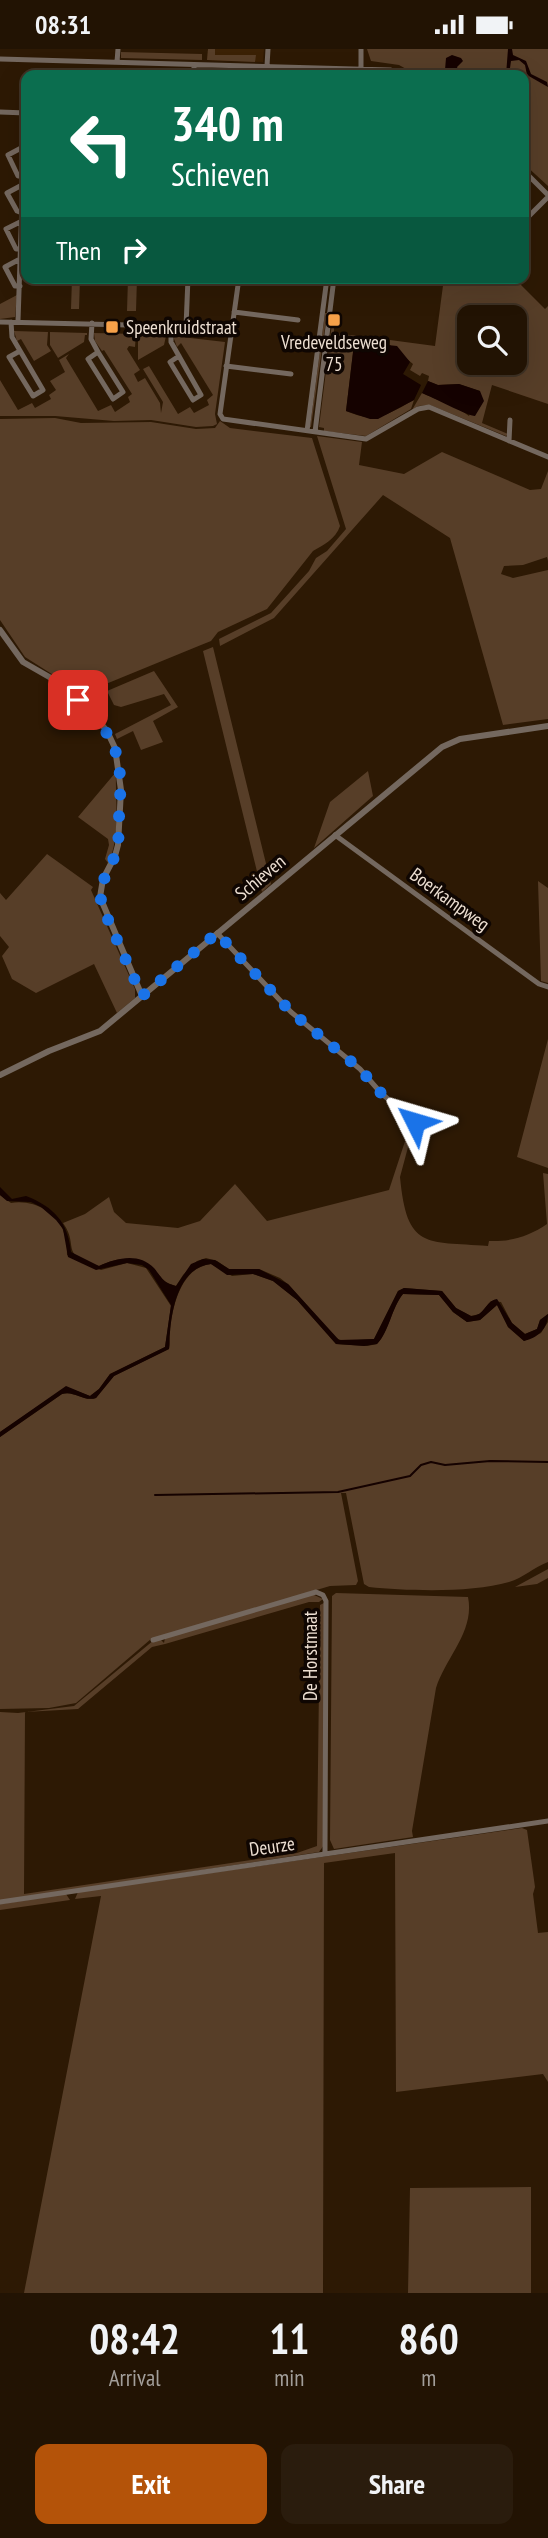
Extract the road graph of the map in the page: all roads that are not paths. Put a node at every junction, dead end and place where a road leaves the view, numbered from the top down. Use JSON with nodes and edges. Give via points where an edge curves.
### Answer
{"nodes":[{"id":1,"x":118,"y":49,"type":"edge"},
{"id":2,"x":268,"y":49,"type":"edge"},
{"id":3,"x":361,"y":49,"type":"edge"},
{"id":4,"x":0,"y":59,"type":"edge"},
{"id":5,"x":117,"y":62,"type":"junction"},
{"id":6,"x":194,"y":65,"type":"junction"},
{"id":7,"x":267,"y":66,"type":"junction"},
{"id":8,"x":194,"y":70,"type":"edge"},
{"id":9,"x":268,"y":70,"type":"edge"},
{"id":10,"x":294,"y":70,"type":"edge"},
{"id":11,"x":361,"y":70,"type":"edge"},
{"id":12,"x":0,"y":113,"type":"edge"},
{"id":13,"x":21,"y":113,"type":"edge"},
{"id":14,"x":21,"y":149,"type":"edge"},
{"id":15,"x":21,"y":176,"type":"edge"},
{"id":16,"x":529,"y":176,"type":"edge"},
{"id":17,"x":21,"y":186,"type":"edge"},
{"id":18,"x":548,"y":196,"type":"edge"},
{"id":19,"x":21,"y":216,"type":"edge"},
{"id":20,"x":529,"y":216,"type":"edge"},
{"id":21,"x":21,"y":219,"type":"edge"},
{"id":22,"x":21,"y":239,"type":"edge"},
{"id":23,"x":20,"y":249,"type":"junction"},
{"id":24,"x":20,"y":259,"type":"junction"},
{"id":25,"x":188,"y":284,"type":"edge"},
{"id":26,"x":238,"y":284,"type":"edge"},
{"id":27,"x":326,"y":284,"type":"edge"},
{"id":28,"x":333,"y":284,"type":"edge"},
{"id":29,"x":19,"y":286,"type":"junction"},
{"id":30,"x":234,"y":312,"type":"junction"},
{"id":31,"x":298,"y":320,"type":"dead end"},
{"id":32,"x":0,"y":322,"type":"edge"},
{"id":33,"x":15,"y":322,"type":"junction"},
{"id":34,"x":92,"y":323,"type":"junction"},
{"id":35,"x":171,"y":326,"type":"junction"},
{"id":36,"x":186,"y":327,"type":"junction"},
{"id":37,"x":231,"y":332,"type":"junction"},
{"id":38,"x":20,"y":351,"type":"junction"},
{"id":39,"x":98,"y":352,"type":"junction"},
{"id":40,"x":179,"y":356,"type":"junction"},
{"id":41,"x":226,"y":366,"type":"junction"},
{"id":42,"x":291,"y":374,"type":"dead end"},
{"id":43,"x":510,"y":420,"type":"dead end"},
{"id":44,"x":307,"y":431,"type":"junction"},
{"id":45,"x":315,"y":432,"type":"junction"},
{"id":46,"x":509,"y":441,"type":"junction"},
{"id":47,"x":548,"y":457,"type":"edge"},
{"id":48,"x":0,"y":629,"type":"edge"},
{"id":49,"x":548,"y":726,"type":"edge"},
{"id":50,"x":335,"y":835,"type":"junction"},
{"id":51,"x":217,"y":933,"type":"junction"},
{"id":52,"x":548,"y":987,"type":"edge"},
{"id":53,"x":142,"y":996,"type":"junction"},
{"id":54,"x":0,"y":1075,"type":"edge"},
{"id":55,"x":415,"y":1122,"type":"dead end"},
{"id":56,"x":153,"y":1640,"type":"dead end"},
{"id":57,"x":548,"y":1821,"type":"edge"},
{"id":58,"x":326,"y":1854,"type":"junction"},
{"id":59,"x":0,"y":1902,"type":"edge"}],
"edges":[{"from":1,"to":5,"type":"street"},
{"from":2,"to":7,"type":"street"},
{"from":3,"to":11,"type":"street"},
{"from":4,"to":5,"type":"street","via":[[22,56]]},
{"from":5,"to":6,"type":"street"},
{"from":6,"to":7,"type":"street"},
{"from":6,"to":8,"type":"street"},
{"from":7,"to":9,"type":"street"},
{"from":7,"to":10,"type":"street"},
{"from":12,"to":13,"type":"street"},
{"from":14,"to":15,"type":"street","via":[[8,155]]},
{"from":16,"to":18,"type":"street"},
{"from":17,"to":19,"type":"street","via":[[7,193]]},
{"from":18,"to":20,"type":"street"},
{"from":21,"to":23,"type":"street","via":[[5,229]]},
{"from":22,"to":23,"type":"street"},
{"from":23,"to":24,"type":"street"},
{"from":24,"to":29,"type":"street"},
{"from":24,"to":29,"type":"street","via":[[5,267]]},
{"from":25,"to":36,"type":"street"},
{"from":26,"to":30,"type":"street"},
{"from":27,"to":44,"type":"street"},
{"from":28,"to":45,"type":"street"},
{"from":29,"to":33,"type":"street"},
{"from":30,"to":31,"type":"street"},
{"from":30,"to":37,"type":"street"},
{"from":32,"to":33,"type":"street"},
{"from":33,"to":34,"type":"street"},
{"from":33,"to":38,"type":"street","via":[[12,337]]},
{"from":34,"to":35,"type":"street"},
{"from":34,"to":39,"type":"street","via":[[91,339]]},
{"from":35,"to":36,"type":"street"},
{"from":35,"to":40,"type":"street","via":[[171,342]]},
{"from":36,"to":37,"type":"street"},
{"from":37,"to":41,"type":"street"},
{"from":38,"to":38,"type":"street","via":[[43,390],[33,396],[9,357]]},
{"from":39,"to":39,"type":"street","via":[[88,359],[113,399],[122,392]]},
{"from":40,"to":40,"type":"street","via":[[201,395],[193,400],[170,362]]},
{"from":41,"to":42,"type":"street"},
{"from":41,"to":44,"type":"street","via":[[223,419]]},
{"from":43,"to":46,"type":"street"},
{"from":44,"to":45,"type":"street"},
{"from":45,"to":46,"type":"street","via":[[366,439],[426,407]]},
{"from":46,"to":47,"type":"street"},
{"from":48,"to":53,"type":"street","via":[[23,662],[66,688],[111,738],[121,790],[118,845],[100,897]]},
{"from":49,"to":50,"type":"street","name":"Schieven","via":[[450,743]]},
{"from":50,"to":51,"type":"street","name":"Schieven"},
{"from":50,"to":52,"type":"street","name":"Boerkampweg"},
{"from":51,"to":53,"type":"street","name":"Schieven"},
{"from":51,"to":55,"type":"street","via":[[291,1012]]},
{"from":53,"to":54,"type":"street","name":"Schieven","via":[[93,1035]]},
{"from":56,"to":58,"type":"street","name":"De Horstmaat","via":[[316,1592],[325,1598]]},
{"from":57,"to":58,"type":"street","name":"Deurze"},
{"from":58,"to":59,"type":"street","name":"Deurze"}]}
